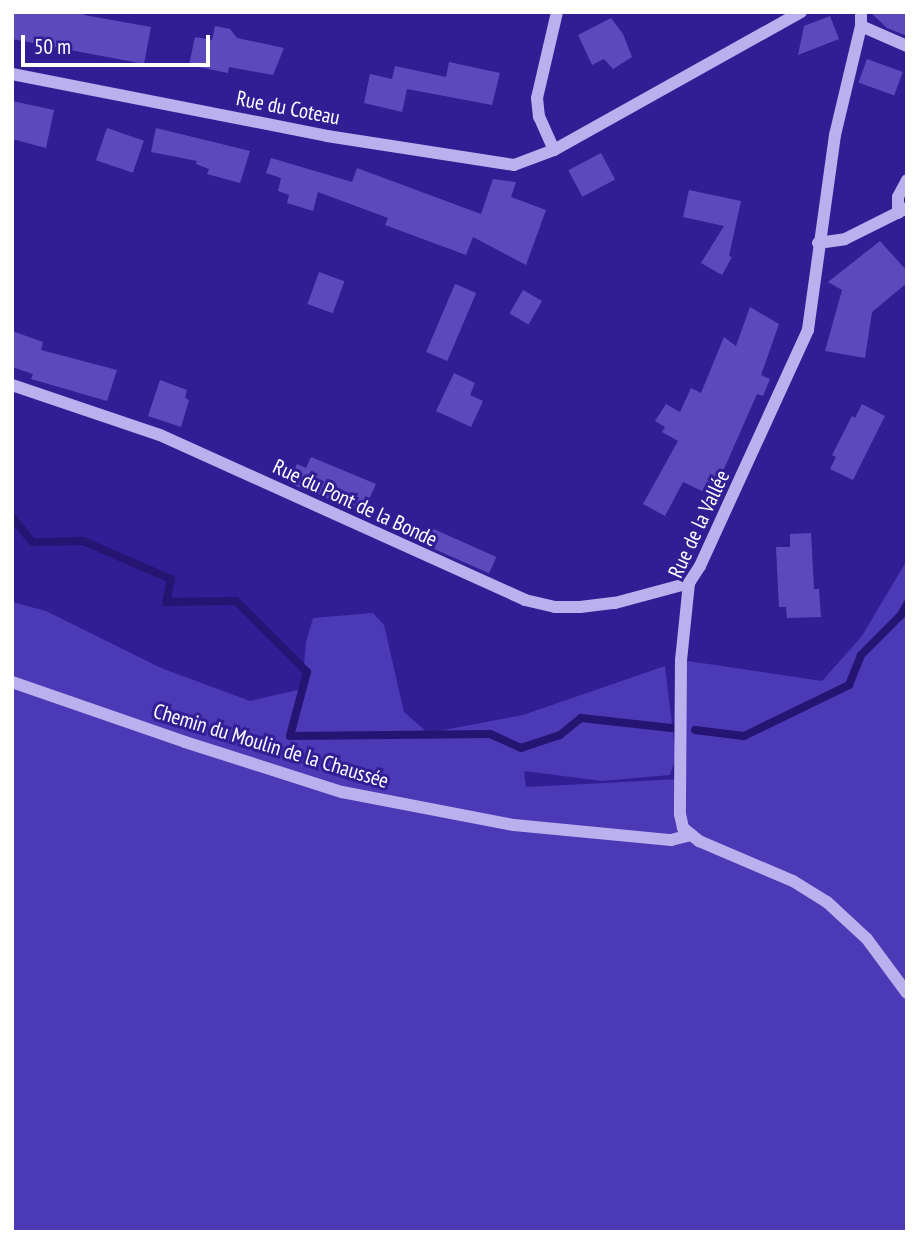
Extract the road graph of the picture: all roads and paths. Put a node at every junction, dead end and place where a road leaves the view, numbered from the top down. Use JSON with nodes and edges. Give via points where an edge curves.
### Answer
{"nodes":[{"id":1,"x":557,"y":12,"type":"edge"},
{"id":2,"x":801,"y":12,"type":"edge"},
{"id":3,"x":861,"y":12,"type":"edge"},
{"id":4,"x":861,"y":26,"type":"junction"},
{"id":5,"x":907,"y":46,"type":"edge"},
{"id":6,"x":12,"y":74,"type":"edge"},
{"id":7,"x":554,"y":150,"type":"junction"},
{"id":8,"x":907,"y":180,"type":"edge"},
{"id":9,"x":902,"y":210,"type":"edge"},
{"id":10,"x":818,"y":243,"type":"junction"},
{"id":11,"x":12,"y":385,"type":"edge"},
{"id":12,"x":689,"y":583,"type":"junction"},
{"id":13,"x":12,"y":682,"type":"edge"},
{"id":14,"x":691,"y":835,"type":"junction"},
{"id":15,"x":907,"y":993,"type":"edge"}],
"edges":[{"from":1,"to":7,"type":"street","via":[[537,98],[538,117]]},
{"from":2,"to":7,"type":"street","name":"Rue du Coteau"},
{"from":3,"to":4,"type":"street","name":"Rue de la Vallée"},
{"from":4,"to":5,"type":"street"},
{"from":4,"to":10,"type":"street","name":"Rue de la Vallée","via":[[840,105]]},
{"from":6,"to":7,"type":"street","name":"Rue du Coteau","via":[[327,136],[504,165],[523,164]]},
{"from":8,"to":9,"type":"street","via":[[898,198]]},
{"from":9,"to":10,"type":"street","via":[[845,239]]},
{"from":10,"to":12,"type":"street","name":"Rue de la Vallée","via":[[808,330]]},
{"from":11,"to":12,"type":"street","name":"Rue du Pont de la Bonde","via":[[160,435],[525,600],[580,607],[615,603]]},
{"from":12,"to":14,"type":"street","name":"Rue de la Vallée","via":[[683,625],[680,820]]},
{"from":13,"to":14,"type":"street","name":"Chemin du Moulin de la Chaussée","via":[[342,792],[514,825],[671,840]]},
{"from":14,"to":15,"type":"street","via":[[793,881],[827,902],[867,939]]}]}
